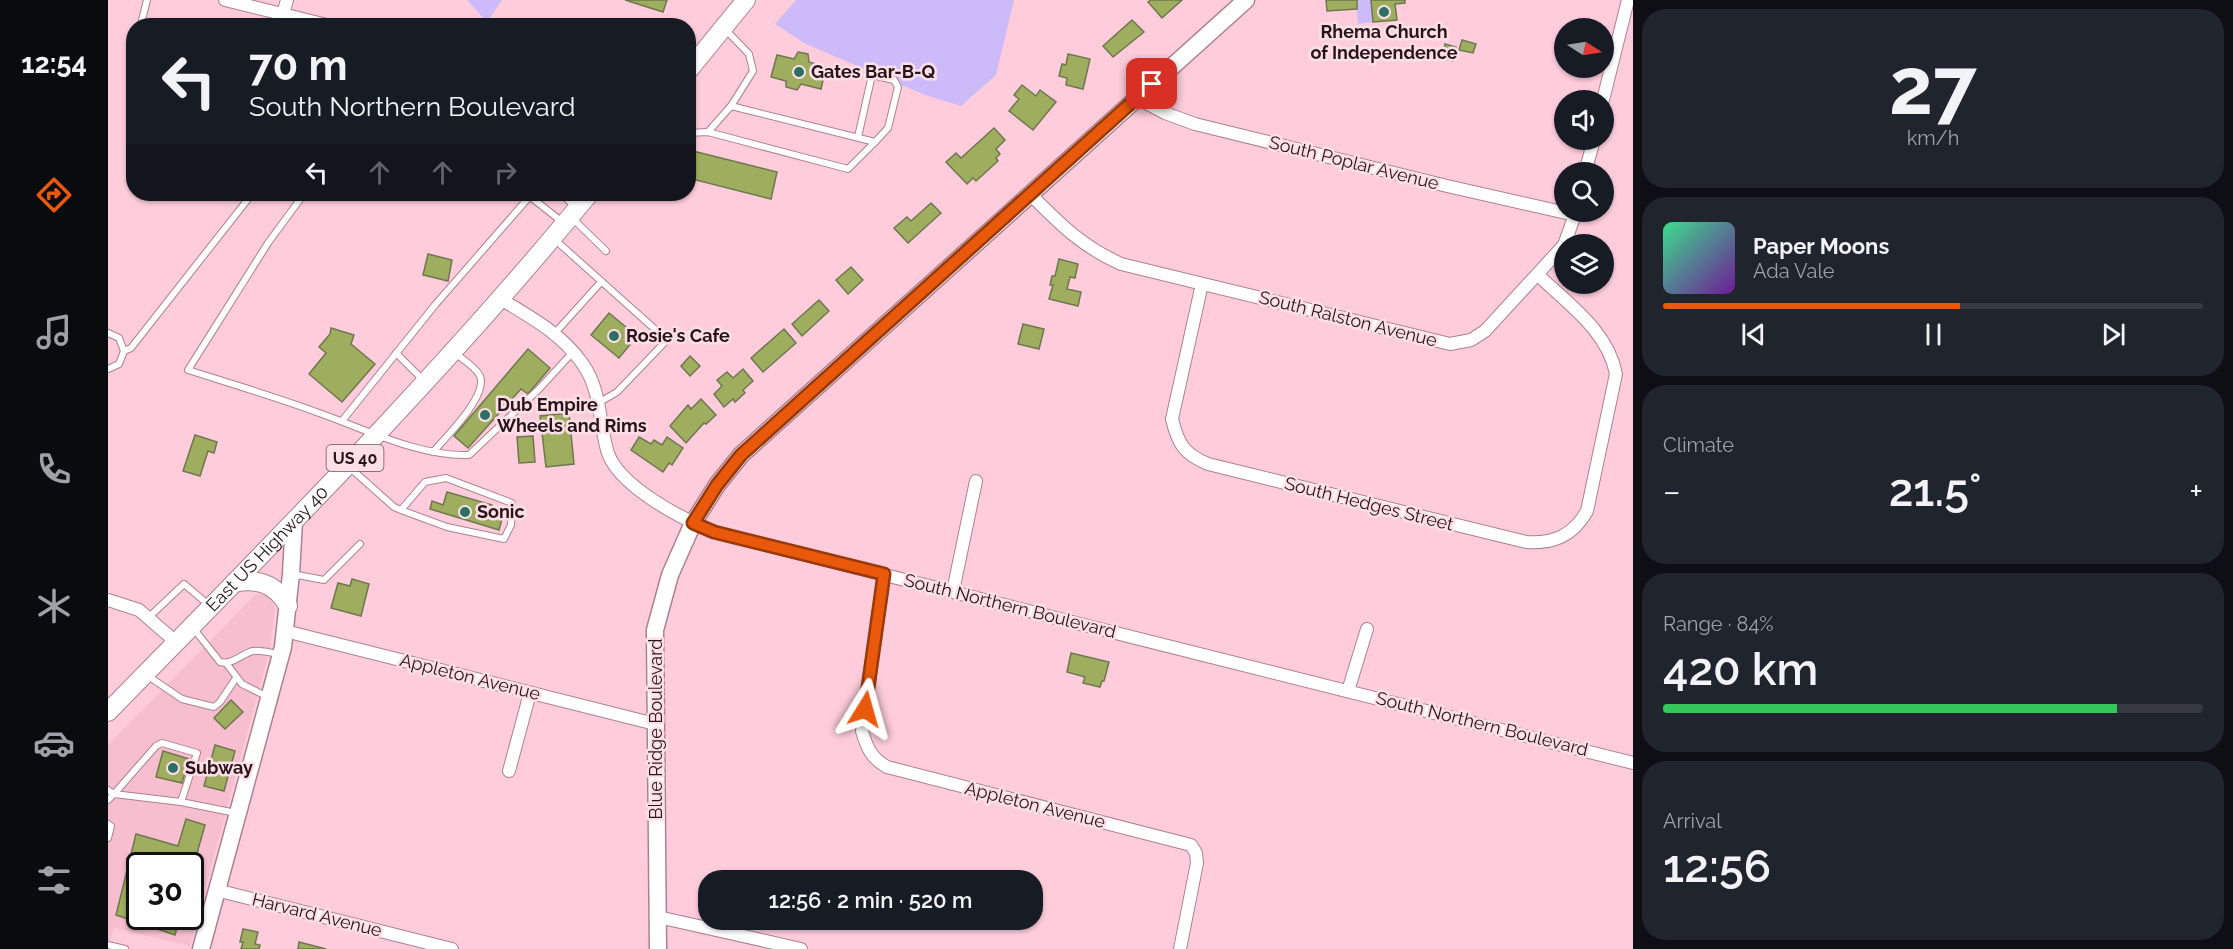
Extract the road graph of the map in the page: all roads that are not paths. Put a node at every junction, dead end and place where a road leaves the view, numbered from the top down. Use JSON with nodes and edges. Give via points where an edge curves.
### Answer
{"nodes":[{"id":1,"x":147,"y":0,"type":"edge"},
{"id":2,"x":225,"y":0,"type":"edge"},
{"id":3,"x":287,"y":0,"type":"edge"},
{"id":4,"x":746,"y":0,"type":"edge"},
{"id":5,"x":1246,"y":0,"type":"edge"},
{"id":6,"x":1628,"y":0,"type":"edge"},
{"id":7,"x":283,"y":14,"type":"junction"},
{"id":8,"x":142,"y":18,"type":"edge"},
{"id":9,"x":299,"y":18,"type":"edge"},
{"id":10,"x":724,"y":28,"type":"junction"},
{"id":11,"x":696,"y":61,"type":"edge"},
{"id":12,"x":1606,"y":90,"type":"edge"},
{"id":13,"x":1137,"y":98,"type":"junction"},
{"id":14,"x":731,"y":106,"type":"junction"},
{"id":15,"x":708,"y":132,"type":"junction"},
{"id":16,"x":696,"y":133,"type":"edge"},
{"id":17,"x":858,"y":137,"type":"junction"},
{"id":18,"x":876,"y":142,"type":"junction"},
{"id":19,"x":1030,"y":194,"type":"junction"},
{"id":20,"x":246,"y":201,"type":"edge"},
{"id":21,"x":299,"y":201,"type":"edge"},
{"id":22,"x":523,"y":201,"type":"edge"},
{"id":23,"x":543,"y":201,"type":"edge"},
{"id":24,"x":1554,"y":209,"type":"edge"},
{"id":25,"x":570,"y":212,"type":"edge"},
{"id":26,"x":1572,"y":222,"type":"edge"},
{"id":27,"x":606,"y":251,"type":"dead end"},
{"id":28,"x":1538,"y":275,"type":"junction"},
{"id":29,"x":601,"y":282,"type":"junction"},
{"id":30,"x":1202,"y":284,"type":"junction"},
{"id":31,"x":499,"y":298,"type":"junction"},
{"id":32,"x":108,"y":333,"type":"edge"},
{"id":33,"x":555,"y":333,"type":"junction"},
{"id":34,"x":124,"y":351,"type":"junction"},
{"id":35,"x":452,"y":351,"type":"junction"},
{"id":36,"x":573,"y":352,"type":"junction"},
{"id":37,"x":396,"y":353,"type":"junction"},
{"id":38,"x":108,"y":369,"type":"edge"},
{"id":39,"x":424,"y":382,"type":"junction"},
{"id":40,"x":600,"y":402,"type":"junction"},
{"id":41,"x":342,"y":421,"type":"junction"},
{"id":42,"x":378,"y":435,"type":"junction"},
{"id":43,"x":433,"y":452,"type":"junction"},
{"id":44,"x":348,"y":466,"type":"junction"},
{"id":45,"x":976,"y":481,"type":"dead end"},
{"id":46,"x":401,"y":510,"type":"junction"},
{"id":47,"x":294,"y":521,"type":"junction"},
{"id":48,"x":693,"y":523,"type":"junction"},
{"id":49,"x":360,"y":544,"type":"dead end"},
{"id":50,"x":291,"y":574,"type":"junction"},
{"id":51,"x":884,"y":574,"type":"junction"},
{"id":52,"x":234,"y":583,"type":"junction"},
{"id":53,"x":953,"y":591,"type":"junction"},
{"id":54,"x":108,"y":600,"type":"edge"},
{"id":55,"x":288,"y":606,"type":"junction"},
{"id":56,"x":211,"y":607,"type":"junction"},
{"id":57,"x":148,"y":618,"type":"junction"},
{"id":58,"x":192,"y":626,"type":"junction"},
{"id":59,"x":1367,"y":629,"type":"dead end"},
{"id":60,"x":285,"y":631,"type":"junction"},
{"id":61,"x":176,"y":642,"type":"junction"},
{"id":62,"x":281,"y":654,"type":"junction"},
{"id":63,"x":226,"y":663,"type":"junction"},
{"id":64,"x":145,"y":674,"type":"junction"},
{"id":65,"x":236,"y":678,"type":"junction"},
{"id":66,"x":1348,"y":691,"type":"junction"},
{"id":67,"x":530,"y":693,"type":"junction"},
{"id":68,"x":269,"y":698,"type":"junction"},
{"id":69,"x":109,"y":709,"type":"edge"},
{"id":70,"x":655,"y":724,"type":"junction"},
{"id":71,"x":1633,"y":763,"type":"edge"},
{"id":72,"x":509,"y":771,"type":"dead end"},
{"id":73,"x":111,"y":792,"type":"edge"},
{"id":74,"x":108,"y":800,"type":"edge"},
{"id":75,"x":181,"y":802,"type":"junction"},
{"id":76,"x":238,"y":813,"type":"junction"},
{"id":77,"x":108,"y":824,"type":"edge"},
{"id":78,"x":108,"y":838,"type":"edge"},
{"id":79,"x":216,"y":890,"type":"junction"},
{"id":80,"x":658,"y":917,"type":"junction"},
{"id":81,"x":108,"y":945,"type":"edge"},
{"id":82,"x":125,"y":949,"type":"edge"},
{"id":83,"x":201,"y":949,"type":"edge"},
{"id":84,"x":452,"y":949,"type":"edge"},
{"id":85,"x":658,"y":949,"type":"edge"},
{"id":86,"x":801,"y":949,"type":"edge"},
{"id":87,"x":1180,"y":949,"type":"edge"}],
"edges":[{"from":1,"to":8,"type":"lane"},
{"from":2,"to":7,"type":"street"},
{"from":3,"to":7,"type":"street"},
{"from":4,"to":10,"type":"main road"},
{"from":5,"to":13,"type":"street","name":"Blue Ridge Boulevard"},
{"from":6,"to":12,"type":"street"},
{"from":7,"to":9,"type":"street"},
{"from":10,"to":11,"type":"main road"},
{"from":10,"to":14,"type":"lane","via":[[749,54],[753,71]]},
{"from":13,"to":19,"type":"street","name":"Blue Ridge Boulevard"},
{"from":13,"to":24,"type":"street","name":"South Poplar Avenue","via":[[1195,124]]},
{"from":14,"to":15,"type":"lane"},
{"from":14,"to":17,"type":"lane"},
{"from":15,"to":16,"type":"lane"},
{"from":15,"to":18,"type":"lane","via":[[848,169]]},
{"from":17,"to":18,"type":"lane"},
{"from":17,"to":18,"type":"lane","via":[[872,75],[894,80],[898,87],[888,128]]},
{"from":19,"to":30,"type":"street","name":"South Ralston Avenue","via":[[1069,233],[1100,254],[1121,264]]},
{"from":19,"to":48,"type":"street","name":"Blue Ridge Boulevard","via":[[741,455]]},
{"from":20,"to":34,"type":"lane","via":[[131,348]]},
{"from":21,"to":41,"type":"lane","via":[[188,370]]},
{"from":22,"to":37,"type":"lane"},
{"from":23,"to":25,"type":"lane"},
{"from":25,"to":27,"type":"lane"},
{"from":25,"to":29,"type":"lane"},
{"from":25,"to":31,"type":"main road","name":"East US Highway 40","number":"US 40"},
{"from":26,"to":28,"type":"street","name":"South Ralston Avenue","via":[[1564,245]]},
{"from":28,"to":30,"type":"street","name":"South Ralston Avenue","via":[[1485,331],[1471,340],[1450,344]]},
{"from":28,"to":30,"type":"street","name":"South Hedges Street","via":[[1601,336],[1613,357],[1616,374],[1587,512],[1569,534],[1542,543],[1192,458],[1177,441],[1172,419]]},
{"from":29,"to":33,"type":"lane"},
{"from":29,"to":40,"type":"lane","via":[[667,340],[617,392]]},
{"from":31,"to":33,"type":"street","name":"South Northern Boulevard"},
{"from":31,"to":35,"type":"main road","name":"East US Highway 40","number":"US 40"},
{"from":32,"to":34,"type":"lane","via":[[119,338]]},
{"from":33,"to":36,"type":"street","name":"South Northern Boulevard"},
{"from":34,"to":38,"type":"lane","via":[[119,364]]},
{"from":35,"to":39,"type":"main road","name":"East US Highway 40","number":"US 40"},
{"from":35,"to":43,"type":"lane","via":[[479,374],[480,391]]},
{"from":36,"to":40,"type":"street","name":"South Northern Boulevard","via":[[583,364]]},
{"from":36,"to":43,"type":"lane","via":[[469,455]]},
{"from":37,"to":39,"type":"lane"},
{"from":37,"to":41,"type":"lane"},
{"from":39,"to":42,"type":"main road","name":"East US Highway 40","number":"US 40"},
{"from":40,"to":48,"type":"street","name":"South Northern Boulevard","via":[[607,452],[621,476]]},
{"from":41,"to":42,"type":"lane"},
{"from":42,"to":43,"type":"lane"},
{"from":42,"to":44,"type":"main road","name":"East US Highway 40","number":"US 40"},
{"from":44,"to":46,"type":"lane"},
{"from":44,"to":47,"type":"main road","name":"East US Highway 40","number":"US 40"},
{"from":45,"to":53,"type":"street"},
{"from":46,"to":46,"type":"lane","via":[[447,527],[504,539],[512,525],[512,503],[446,478],[425,482]]},
{"from":47,"to":50,"type":"street"},
{"from":47,"to":52,"type":"main road","name":"East US Highway 40","number":"US 40"},
{"from":48,"to":51,"type":"street","name":"South Northern Boulevard","via":[[714,532]]},
{"from":48,"to":70,"type":"street","name":"Blue Ridge Boulevard","via":[[670,575],[655,630]]},
{"from":49,"to":50,"type":"lane","via":[[324,580]]},
{"from":50,"to":55,"type":"street"},
{"from":51,"to":53,"type":"street","name":"South Northern Boulevard"},
{"from":51,"to":87,"type":"street","name":"Appleton Avenue","via":[[862,731],[876,761],[1191,845],[1197,853],[1197,863]]},
{"from":52,"to":55,"type":"main road","via":[[248,580],[273,587]]},
{"from":52,"to":56,"type":"main road","name":"East US Highway 40","number":"US 40"},
{"from":53,"to":66,"type":"street","name":"South Northern Boulevard"},
{"from":54,"to":57,"type":"street","via":[[139,610]]},
{"from":55,"to":60,"type":"street"},
{"from":56,"to":57,"type":"lane","via":[[184,584]]},
{"from":56,"to":58,"type":"main road","name":"East US Highway 40","number":"US 40"},
{"from":57,"to":61,"type":"street"},
{"from":58,"to":61,"type":"main road","name":"East US Highway 40","number":"US 40"},
{"from":58,"to":63,"type":"lane","via":[[220,662]]},
{"from":59,"to":66,"type":"street"},
{"from":60,"to":62,"type":"street"},
{"from":60,"to":67,"type":"street","name":"Appleton Avenue"},
{"from":61,"to":64,"type":"main road","name":"East US Highway 40","number":"US 40"},
{"from":62,"to":63,"type":"lane","via":[[250,652]]},
{"from":62,"to":68,"type":"street"},
{"from":63,"to":65,"type":"lane"},
{"from":64,"to":65,"type":"lane","via":[[182,699],[213,707]]},
{"from":64,"to":69,"type":"main road","name":"East US Highway 40","number":"US 40"},
{"from":65,"to":68,"type":"lane"},
{"from":66,"to":71,"type":"street","name":"South Northern Boulevard"},
{"from":67,"to":70,"type":"street","name":"Appleton Avenue"},
{"from":67,"to":72,"type":"street"},
{"from":68,"to":76,"type":"street"},
{"from":70,"to":80,"type":"street","name":"Blue Ridge Boulevard"},
{"from":73,"to":74,"type":"lane"},
{"from":73,"to":75,"type":"lane"},
{"from":73,"to":75,"type":"lane","via":[[162,743],[197,753]]},
{"from":75,"to":76,"type":"lane"},
{"from":76,"to":79,"type":"street"},
{"from":77,"to":78,"type":"lane"},
{"from":79,"to":83,"type":"street"},
{"from":79,"to":84,"type":"street","name":"Harvard Avenue"},
{"from":80,"to":85,"type":"street","name":"Blue Ridge Boulevard"},
{"from":80,"to":86,"type":"street"},
{"from":81,"to":82,"type":"lane"}]}
